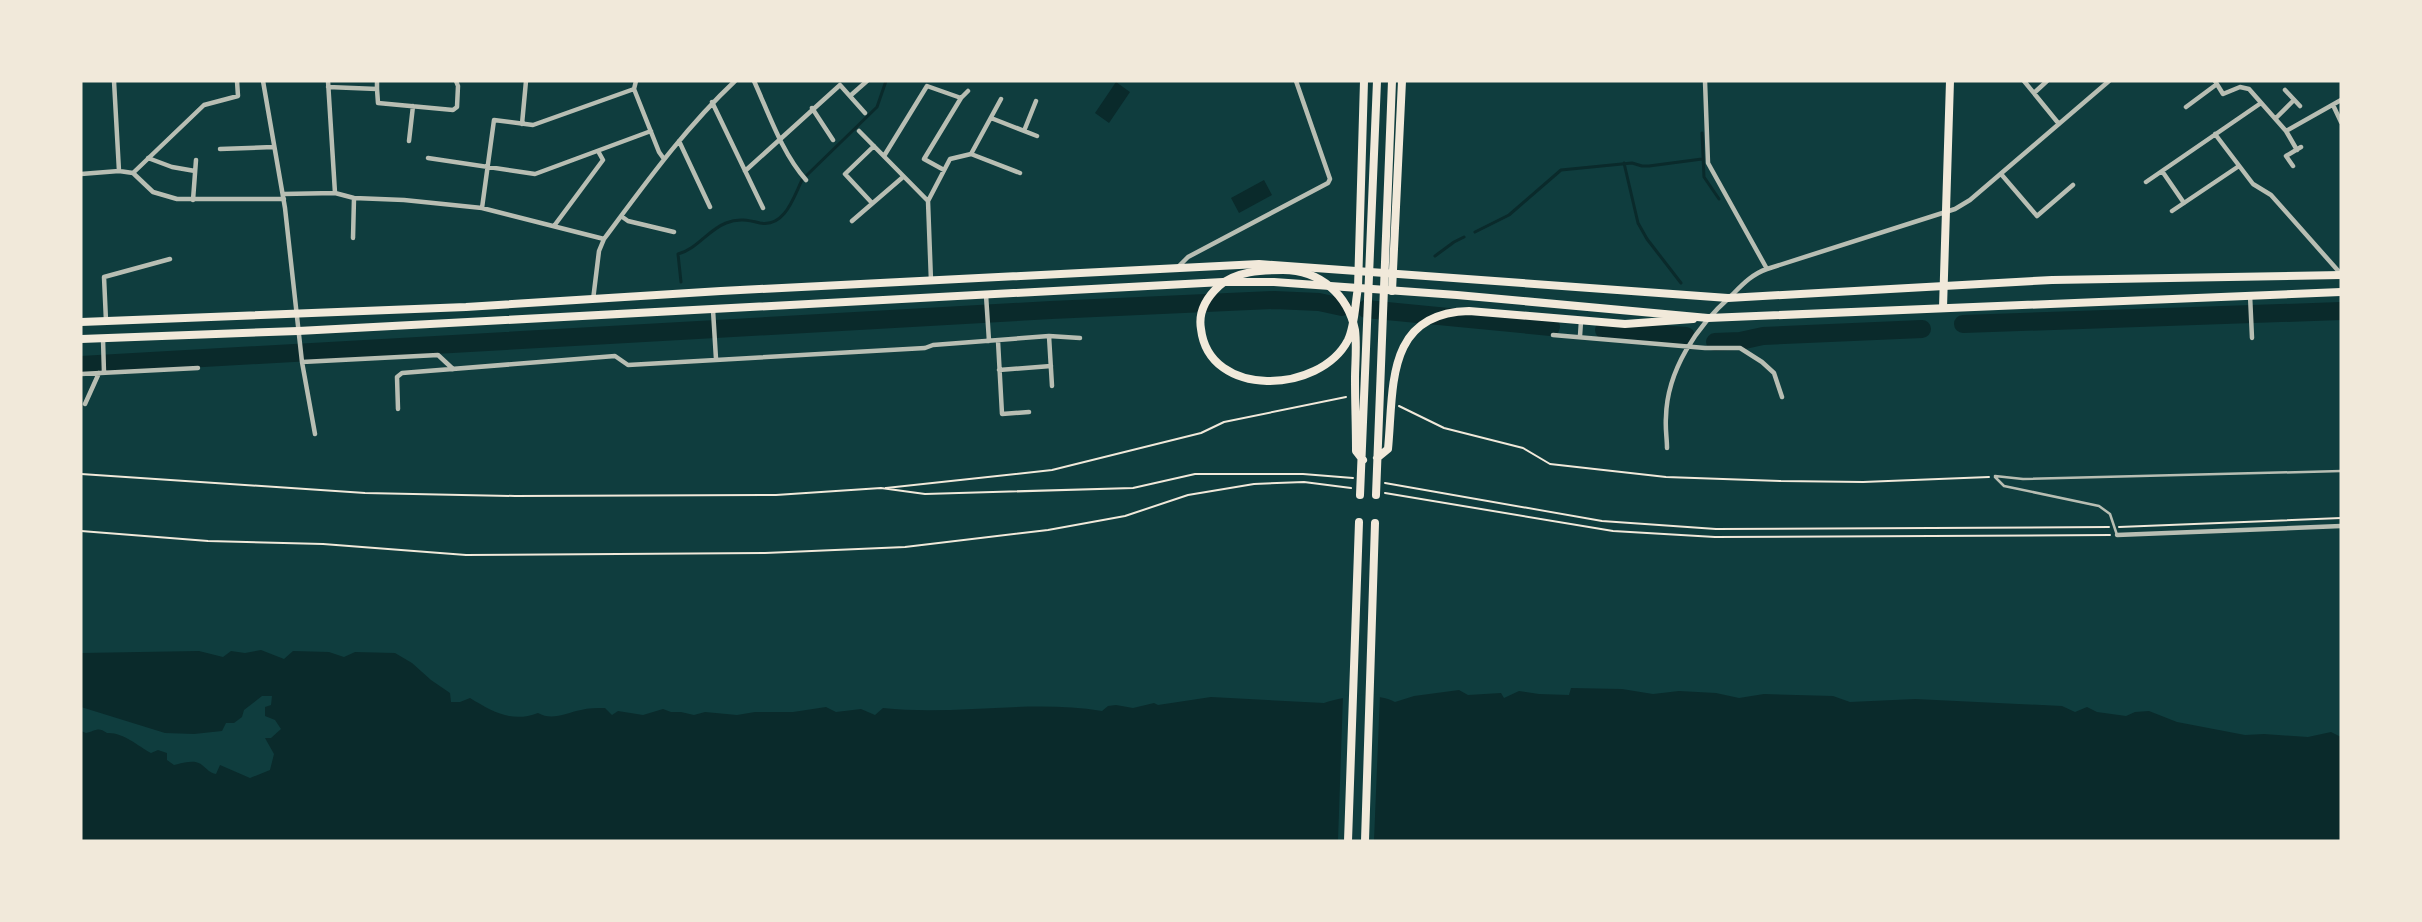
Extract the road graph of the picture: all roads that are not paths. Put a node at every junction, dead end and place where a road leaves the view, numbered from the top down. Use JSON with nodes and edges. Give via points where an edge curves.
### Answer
{"nodes":[{"id":1,"x":114,"y":81,"type":"edge"},
{"id":2,"x":238,"y":81,"type":"edge"},
{"id":3,"x":263,"y":81,"type":"edge"},
{"id":4,"x":377,"y":81,"type":"edge"},
{"id":5,"x":456,"y":81,"type":"edge"},
{"id":6,"x":526,"y":81,"type":"edge"},
{"id":7,"x":636,"y":81,"type":"edge"},
{"id":8,"x":735,"y":81,"type":"edge"},
{"id":9,"x":754,"y":81,"type":"edge"},
{"id":10,"x":867,"y":81,"type":"edge"},
{"id":11,"x":1296,"y":81,"type":"edge"},
{"id":12,"x":1364,"y":81,"type":"edge"},
{"id":13,"x":1377,"y":81,"type":"edge"},
{"id":14,"x":1392,"y":81,"type":"edge"},
{"id":15,"x":1402,"y":81,"type":"edge"},
{"id":16,"x":1705,"y":81,"type":"edge"},
{"id":17,"x":1950,"y":81,"type":"edge"},
{"id":18,"x":2024,"y":81,"type":"edge"},
{"id":19,"x":2047,"y":81,"type":"edge"},
{"id":20,"x":2109,"y":81,"type":"edge"},
{"id":21,"x":2216,"y":83,"type":"edge"},
{"id":22,"x":328,"y":84,"type":"edge"},
{"id":23,"x":634,"y":88,"type":"junction"},
{"id":24,"x":377,"y":89,"type":"junction"},
{"id":25,"x":2285,"y":90,"type":"dead end"},
{"id":26,"x":968,"y":91,"type":"dead end"},
{"id":27,"x":2034,"y":93,"type":"junction"},
{"id":28,"x":850,"y":96,"type":"junction"},
{"id":29,"x":961,"y":98,"type":"junction"},
{"id":30,"x":1001,"y":99,"type":"dead end"},
{"id":31,"x":2294,"y":100,"type":"junction"},
{"id":32,"x":2341,"y":100,"type":"edge"},
{"id":33,"x":1036,"y":101,"type":"dead end"},
{"id":34,"x":712,"y":102,"type":"junction"},
{"id":35,"x":2261,"y":104,"type":"junction"},
{"id":36,"x":2333,"y":105,"type":"junction"},
{"id":37,"x":413,"y":106,"type":"junction"},
{"id":38,"x":2300,"y":106,"type":"dead end"},
{"id":39,"x":2186,"y":107,"type":"dead end"},
{"id":40,"x":812,"y":108,"type":"junction"},
{"id":41,"x":865,"y":113,"type":"dead end"},
{"id":42,"x":991,"y":118,"type":"junction"},
{"id":43,"x":2276,"y":118,"type":"junction"},
{"id":44,"x":2341,"y":122,"type":"edge"},
{"id":45,"x":522,"y":124,"type":"junction"},
{"id":46,"x":2059,"y":124,"type":"junction"},
{"id":47,"x":651,"y":131,"type":"junction"},
{"id":48,"x":1024,"y":131,"type":"junction"},
{"id":49,"x":2286,"y":131,"type":"junction"},
{"id":50,"x":859,"y":132,"type":"dead end"},
{"id":51,"x":2216,"y":134,"type":"junction"},
{"id":52,"x":1037,"y":136,"type":"dead end"},
{"id":53,"x":780,"y":138,"type":"junction"},
{"id":54,"x":834,"y":140,"type":"dead end"},
{"id":55,"x":409,"y":141,"type":"dead end"},
{"id":56,"x":679,"y":142,"type":"junction"},
{"id":57,"x":874,"y":146,"type":"junction"},
{"id":58,"x":273,"y":147,"type":"junction"},
{"id":59,"x":220,"y":149,"type":"dead end"},
{"id":60,"x":598,"y":151,"type":"junction"},
{"id":61,"x":971,"y":154,"type":"junction"},
{"id":62,"x":884,"y":156,"type":"junction"},
{"id":63,"x":148,"y":158,"type":"junction"},
{"id":64,"x":428,"y":158,"type":"dead end"},
{"id":65,"x":664,"y":159,"type":"junction"},
{"id":66,"x":196,"y":160,"type":"dead end"},
{"id":67,"x":488,"y":166,"type":"junction"},
{"id":68,"x":2239,"y":166,"type":"junction"},
{"id":69,"x":2292,"y":166,"type":"dead end"},
{"id":70,"x":944,"y":170,"type":"junction"},
{"id":71,"x":119,"y":171,"type":"junction"},
{"id":72,"x":195,"y":171,"type":"junction"},
{"id":73,"x":745,"y":171,"type":"junction"},
{"id":74,"x":2162,"y":171,"type":"junction"},
{"id":75,"x":133,"y":173,"type":"junction"},
{"id":76,"x":1020,"y":173,"type":"dead end"},
{"id":77,"x":81,"y":174,"type":"edge"},
{"id":78,"x":2000,"y":174,"type":"junction"},
{"id":79,"x":903,"y":176,"type":"junction"},
{"id":80,"x":806,"y":180,"type":"dead end"},
{"id":81,"x":2146,"y":182,"type":"dead end"},
{"id":82,"x":2072,"y":185,"type":"dead end"},
{"id":83,"x":334,"y":193,"type":"junction"},
{"id":84,"x":283,"y":197,"type":"junction"},
{"id":85,"x":354,"y":198,"type":"junction"},
{"id":86,"x":193,"y":200,"type":"junction"},
{"id":87,"x":928,"y":201,"type":"junction"},
{"id":88,"x":872,"y":203,"type":"junction"},
{"id":89,"x":2184,"y":203,"type":"junction"},
{"id":90,"x":710,"y":206,"type":"dead end"},
{"id":91,"x":482,"y":208,"type":"junction"},
{"id":92,"x":763,"y":208,"type":"dead end"},
{"id":93,"x":2172,"y":211,"type":"dead end"},
{"id":94,"x":1945,"y":212,"type":"junction"},
{"id":95,"x":621,"y":216,"type":"junction"},
{"id":96,"x":852,"y":221,"type":"dead end"},
{"id":97,"x":554,"y":226,"type":"junction"},
{"id":98,"x":674,"y":232,"type":"dead end"},
{"id":99,"x":353,"y":238,"type":"dead end"},
{"id":100,"x":604,"y":239,"type":"junction"},
{"id":101,"x":170,"y":259,"type":"dead end"},
{"id":102,"x":1178,"y":268,"type":"junction"},
{"id":103,"x":1767,"y":269,"type":"junction"},
{"id":104,"x":1358,"y":271,"type":"junction"},
{"id":105,"x":1393,"y":272,"type":"junction"},
{"id":106,"x":2341,"y":275,"type":"edge"},
{"id":107,"x":931,"y":281,"type":"junction"},
{"id":108,"x":1943,"y":287,"type":"junction"},
{"id":109,"x":1358,"y":288,"type":"junction"},
{"id":110,"x":1392,"y":292,"type":"junction"},
{"id":111,"x":2341,"y":292,"type":"edge"},
{"id":112,"x":986,"y":295,"type":"junction"},
{"id":113,"x":2250,"y":295,"type":"junction"},
{"id":114,"x":1728,"y":298,"type":"junction"},
{"id":115,"x":593,"y":300,"type":"junction"},
{"id":116,"x":1943,"y":308,"type":"junction"},
{"id":117,"x":713,"y":310,"type":"junction"},
{"id":118,"x":296,"y":313,"type":"junction"},
{"id":119,"x":1708,"y":318,"type":"junction"},
{"id":120,"x":106,"y":321,"type":"junction"},
{"id":121,"x":1580,"y":321,"type":"junction"},
{"id":122,"x":81,"y":322,"type":"edge"},
{"id":123,"x":298,"y":331,"type":"junction"},
{"id":124,"x":1553,"y":335,"type":"dead end"},
{"id":125,"x":1049,"y":336,"type":"junction"},
{"id":126,"x":1580,"y":336,"type":"junction"},
{"id":127,"x":1080,"y":338,"type":"dead end"},
{"id":128,"x":2252,"y":338,"type":"dead end"},
{"id":129,"x":81,"y":339,"type":"edge"},
{"id":130,"x":103,"y":339,"type":"junction"},
{"id":131,"x":998,"y":341,"type":"junction"},
{"id":132,"x":989,"y":342,"type":"junction"},
{"id":133,"x":1689,"y":346,"type":"junction"},
{"id":134,"x":716,"y":358,"type":"junction"},
{"id":135,"x":302,"y":360,"type":"junction"},
{"id":136,"x":1051,"y":366,"type":"junction"},
{"id":137,"x":198,"y":368,"type":"dead end"},
{"id":138,"x":453,"y":369,"type":"junction"},
{"id":139,"x":1000,"y":370,"type":"junction"},
{"id":140,"x":102,"y":373,"type":"junction"},
{"id":141,"x":81,"y":374,"type":"edge"},
{"id":142,"x":1052,"y":386,"type":"dead end"},
{"id":143,"x":1782,"y":396,"type":"dead end"},
{"id":144,"x":85,"y":404,"type":"dead end"},
{"id":145,"x":398,"y":409,"type":"dead end"},
{"id":146,"x":1029,"y":412,"type":"dead end"},
{"id":147,"x":315,"y":434,"type":"dead end"},
{"id":148,"x":1667,"y":448,"type":"dead end"},
{"id":149,"x":1378,"y":458,"type":"junction"},
{"id":150,"x":1363,"y":460,"type":"junction"},
{"id":151,"x":2341,"y":471,"type":"edge"},
{"id":152,"x":1379,"y":494,"type":"road end"},
{"id":153,"x":1360,"y":495,"type":"dead end"},
{"id":154,"x":1359,"y":522,"type":"dead end"},
{"id":155,"x":1375,"y":522,"type":"dead end"},
{"id":156,"x":2341,"y":526,"type":"edge"},
{"id":157,"x":2117,"y":535,"type":"joint"},
{"id":158,"x":1348,"y":841,"type":"edge"},
{"id":159,"x":1365,"y":841,"type":"edge"}],
"edges":[{"from":1,"to":71,"type":"street"},
{"from":2,"to":63,"type":"street","via":[[238,96],[204,105]]},
{"from":3,"to":58,"type":"street"},
{"from":4,"to":24,"type":"street"},
{"from":5,"to":37,"type":"street","via":[[457,107],[453,110]]},
{"from":6,"to":45,"type":"street"},
{"from":7,"to":23,"type":"street"},
{"from":8,"to":34,"type":"street"},
{"from":9,"to":53,"type":"street"},
{"from":10,"to":28,"type":"street"},
{"from":11,"to":102,"type":"street","via":[[1330,178],[1328,183],[1188,257]]},
{"from":12,"to":104,"type":"main road"},
{"from":13,"to":150,"type":"main road"},
{"from":14,"to":149,"type":"main road"},
{"from":15,"to":105,"type":"main road"},
{"from":16,"to":103,"type":"street","via":[[1708,163]]},
{"from":17,"to":94,"type":"main road"},
{"from":18,"to":27,"type":"street"},
{"from":19,"to":27,"type":"street"},
{"from":20,"to":46,"type":"street"},
{"from":21,"to":35,"type":"street","via":[[2223,94],[2240,87],[2249,90]]},
{"from":21,"to":39,"type":"street"},
{"from":22,"to":24,"type":"street"},
{"from":22,"to":83,"type":"street"},
{"from":23,"to":45,"type":"street","via":[[533,125]]},
{"from":23,"to":47,"type":"street"},
{"from":24,"to":37,"type":"street","via":[[378,103]]},
{"from":25,"to":31,"type":"street"},
{"from":26,"to":29,"type":"street"},
{"from":27,"to":46,"type":"street"},
{"from":28,"to":40,"type":"street","via":[[840,85]]},
{"from":28,"to":41,"type":"street"},
{"from":29,"to":62,"type":"street","via":[[927,86]]},
{"from":29,"to":70,"type":"street","via":[[924,159]]},
{"from":30,"to":42,"type":"street"},
{"from":31,"to":38,"type":"street"},
{"from":31,"to":43,"type":"street"},
{"from":32,"to":36,"type":"street"},
{"from":33,"to":48,"type":"street"},
{"from":34,"to":56,"type":"street"},
{"from":34,"to":73,"type":"street"},
{"from":35,"to":43,"type":"street"},
{"from":35,"to":51,"type":"street"},
{"from":36,"to":44,"type":"street"},
{"from":36,"to":49,"type":"street"},
{"from":37,"to":55,"type":"street"},
{"from":40,"to":53,"type":"street"},
{"from":40,"to":54,"type":"street"},
{"from":42,"to":48,"type":"street"},
{"from":42,"to":61,"type":"street"},
{"from":43,"to":49,"type":"street"},
{"from":45,"to":67,"type":"street","via":[[494,120]]},
{"from":46,"to":78,"type":"street"},
{"from":47,"to":60,"type":"street"},
{"from":47,"to":65,"type":"street"},
{"from":48,"to":52,"type":"street"},
{"from":49,"to":69,"type":"street","via":[[2299,148],[2286,156]]},
{"from":50,"to":57,"type":"street"},
{"from":51,"to":68,"type":"street"},
{"from":51,"to":74,"type":"street"},
{"from":53,"to":73,"type":"street"},
{"from":53,"to":80,"type":"street"},
{"from":56,"to":65,"type":"street"},
{"from":56,"to":90,"type":"street"},
{"from":57,"to":62,"type":"street"},
{"from":57,"to":88,"type":"street","via":[[845,174]]},
{"from":58,"to":59,"type":"street"},
{"from":58,"to":84,"type":"street"},
{"from":60,"to":67,"type":"street","via":[[535,174]]},
{"from":60,"to":97,"type":"street","via":[[603,160]]},
{"from":61,"to":70,"type":"street","via":[[950,159]]},
{"from":61,"to":76,"type":"street"},
{"from":62,"to":79,"type":"street"},
{"from":63,"to":72,"type":"street","via":[[172,168]]},
{"from":63,"to":75,"type":"street"},
{"from":64,"to":67,"type":"street"},
{"from":65,"to":95,"type":"street"},
{"from":66,"to":72,"type":"street"},
{"from":67,"to":91,"type":"street"},
{"from":68,"to":89,"type":"street"},
{"from":68,"to":106,"type":"street","via":[[2253,184],[2271,195]]},
{"from":70,"to":87,"type":"street"},
{"from":71,"to":75,"type":"street"},
{"from":71,"to":77,"type":"street"},
{"from":72,"to":86,"type":"street"},
{"from":73,"to":92,"type":"street"},
{"from":74,"to":81,"type":"street"},
{"from":74,"to":89,"type":"street"},
{"from":75,"to":86,"type":"street","via":[[153,192]]},
{"from":78,"to":82,"type":"street","via":[[2037,216]]},
{"from":78,"to":94,"type":"street","via":[[1970,200]]},
{"from":79,"to":87,"type":"street"},
{"from":79,"to":88,"type":"street"},
{"from":83,"to":84,"type":"street"},
{"from":83,"to":85,"type":"street"},
{"from":84,"to":86,"type":"street"},
{"from":84,"to":118,"type":"street"},
{"from":85,"to":91,"type":"street"},
{"from":85,"to":99,"type":"street"},
{"from":87,"to":107,"type":"street"},
{"from":88,"to":96,"type":"street"},
{"from":89,"to":93,"type":"street"},
{"from":91,"to":97,"type":"street"},
{"from":94,"to":103,"type":"street"},
{"from":94,"to":108,"type":"main road"},
{"from":95,"to":98,"type":"street","via":[[628,221]]},
{"from":95,"to":100,"type":"street"},
{"from":97,"to":100,"type":"street"},
{"from":100,"to":115,"type":"street","via":[[599,251]]},
{"from":101,"to":120,"type":"street","via":[[104,277]]},
{"from":102,"to":104,"type":"main road","via":[[1259,264]]},
{"from":102,"to":107,"type":"main road"},
{"from":103,"to":114,"type":"street","via":[[1753,275]]},
{"from":104,"to":105,"type":"main road"},
{"from":104,"to":109,"type":"main road"},
{"from":105,"to":110,"type":"main road"},
{"from":105,"to":114,"type":"main road"},
{"from":106,"to":108,"type":"main road","via":[[2052,280]]},
{"from":107,"to":115,"type":"main road"},
{"from":108,"to":114,"type":"main road"},
{"from":108,"to":116,"type":"main road"},
{"from":109,"to":110,"type":"main road"},
{"from":109,"to":112,"type":"main road","via":[[1223,282]]},
{"from":109,"to":150,"type":"main road","via":[[1348,339],[1337,355],[1315,371],[1284,380],[1243,379],[1223,370],[1213,361],[1202,342],[1199,320],[1204,304],[1220,286],[1245,273],[1287,270],[1324,280],[1348,309],[1355,331],[1356,451]]},
{"from":110,"to":119,"type":"main road"},
{"from":111,"to":113,"type":"main road"},
{"from":112,"to":117,"type":"main road"},
{"from":112,"to":132,"type":"street"},
{"from":113,"to":116,"type":"main road"},
{"from":113,"to":128,"type":"street"},
{"from":114,"to":119,"type":"street"},
{"from":115,"to":118,"type":"main road"},
{"from":116,"to":119,"type":"main road"},
{"from":117,"to":123,"type":"main road"},
{"from":117,"to":134,"type":"street"},
{"from":118,"to":120,"type":"main road"},
{"from":118,"to":123,"type":"street"},
{"from":119,"to":121,"type":"main road","via":[[1625,324]]},
{"from":119,"to":133,"type":"street"},
{"from":120,"to":122,"type":"main road"},
{"from":121,"to":126,"type":"street"},
{"from":121,"to":149,"type":"main road","via":[[1469,311],[1449,311],[1428,320],[1417,328],[1400,351],[1394,371],[1388,449]]},
{"from":123,"to":130,"type":"main road"},
{"from":123,"to":135,"type":"street"},
{"from":124,"to":126,"type":"street"},
{"from":125,"to":127,"type":"street"},
{"from":125,"to":131,"type":"street"},
{"from":125,"to":136,"type":"street"},
{"from":126,"to":133,"type":"street"},
{"from":129,"to":130,"type":"main road"},
{"from":130,"to":140,"type":"street"},
{"from":131,"to":132,"type":"street"},
{"from":131,"to":139,"type":"street"},
{"from":132,"to":134,"type":"street"},
{"from":133,"to":143,"type":"street","via":[[1740,348],[1774,373]]},
{"from":133,"to":148,"type":"street","via":[[1670,393],[1666,416]]},
{"from":134,"to":138,"type":"street","via":[[628,365],[615,356]]},
{"from":135,"to":138,"type":"street","via":[[438,355]]},
{"from":135,"to":147,"type":"street"},
{"from":136,"to":139,"type":"street"},
{"from":136,"to":142,"type":"street"},
{"from":137,"to":140,"type":"street"},
{"from":138,"to":145,"type":"street","via":[[402,373],[398,377]]},
{"from":139,"to":146,"type":"street","via":[[1002,414]]},
{"from":140,"to":141,"type":"street"},
{"from":140,"to":144,"type":"street"},
{"from":149,"to":152,"type":"main road"},
{"from":150,"to":153,"type":"main road"},
{"from":151,"to":157,"type":"lane","via":[[2023,479],[1995,476],[2004,486],[2099,506],[2110,514]]},
{"from":154,"to":158,"type":"main road"},
{"from":155,"to":159,"type":"main road"},
{"from":156,"to":157,"type":"street"}]}
